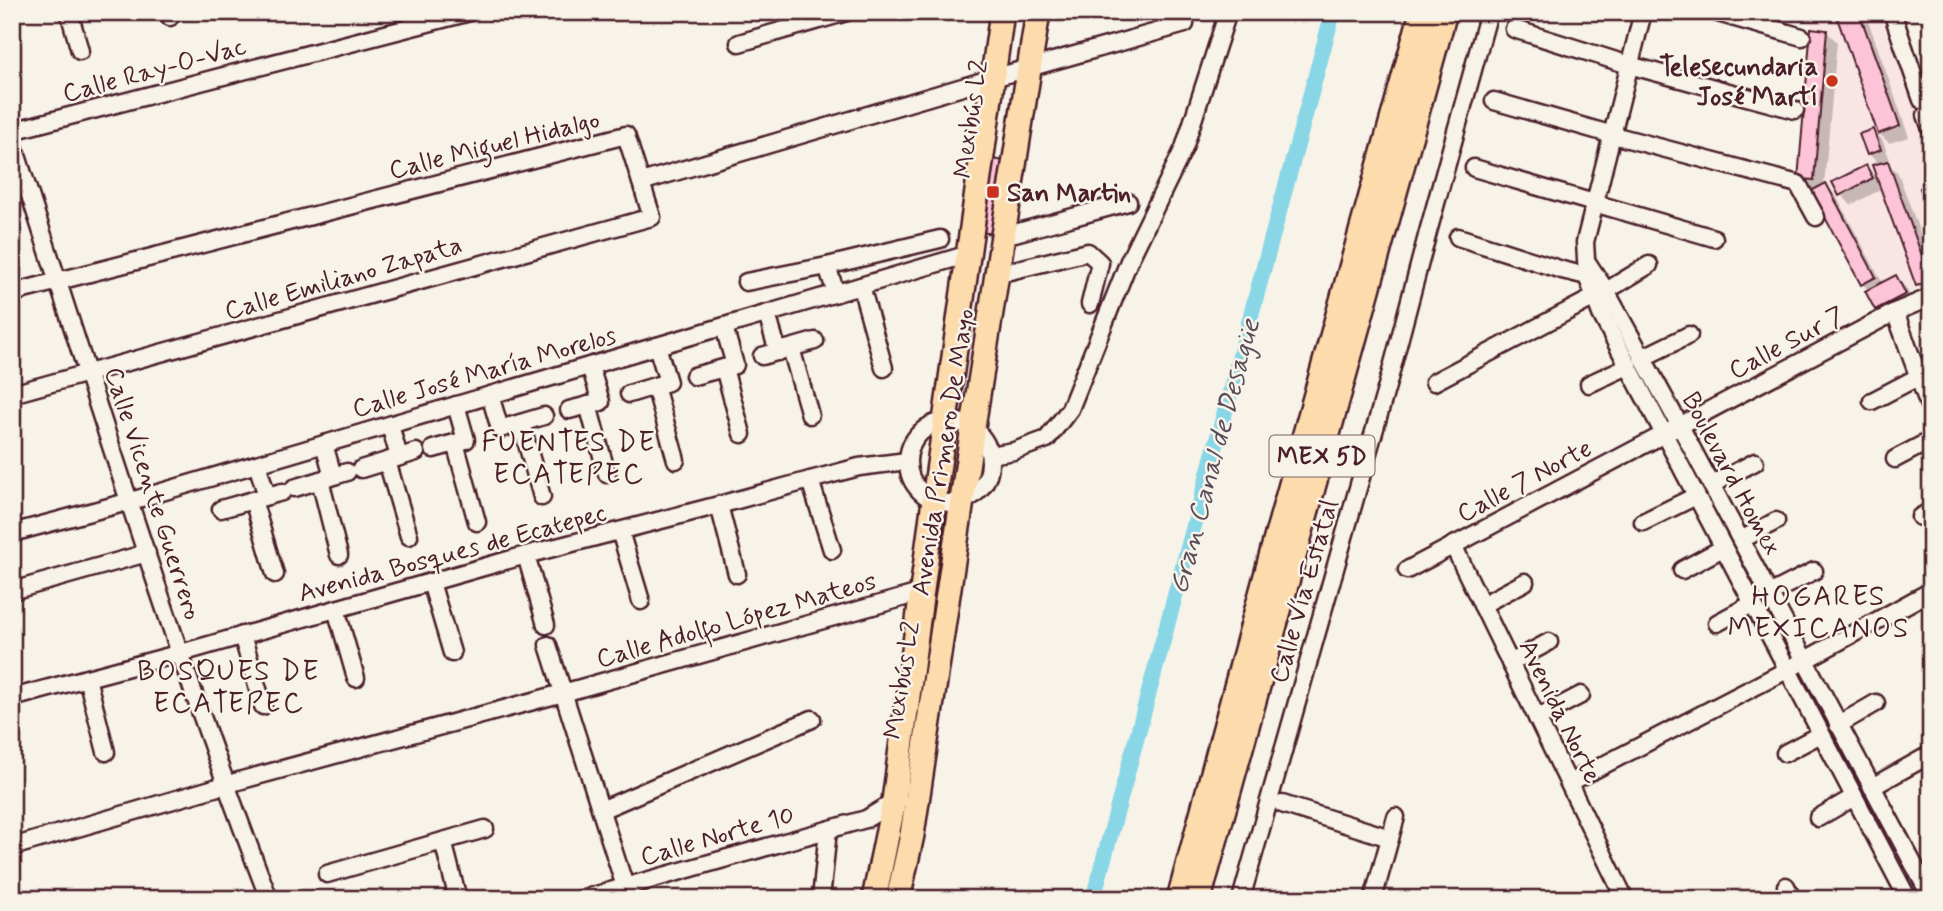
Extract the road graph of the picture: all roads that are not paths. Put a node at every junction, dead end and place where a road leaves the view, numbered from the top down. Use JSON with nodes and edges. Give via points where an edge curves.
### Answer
{"nodes":[{"id":1,"x":69,"y":12,"type":"edge"},
{"id":2,"x":470,"y":12,"type":"edge"},
{"id":3,"x":847,"y":12,"type":"edge"},
{"id":4,"x":1002,"y":12,"type":"edge"},
{"id":5,"x":1011,"y":12,"type":"edge"},
{"id":6,"x":1028,"y":12,"type":"edge"},
{"id":7,"x":1038,"y":12,"type":"edge"},
{"id":8,"x":1228,"y":12,"type":"edge"},
{"id":9,"x":1422,"y":12,"type":"edge"},
{"id":10,"x":1445,"y":12,"type":"edge"},
{"id":11,"x":1489,"y":12,"type":"edge"},
{"id":12,"x":1643,"y":12,"type":"edge"},
{"id":13,"x":1714,"y":12,"type":"edge"},
{"id":14,"x":1892,"y":12,"type":"edge"},
{"id":15,"x":1185,"y":24,"type":"dead end"},
{"id":16,"x":1514,"y":29,"type":"dead end"},
{"id":17,"x":1802,"y":37,"type":"dead end"},
{"id":18,"x":739,"y":43,"type":"dead end"},
{"id":19,"x":80,"y":51,"type":"dead end"},
{"id":20,"x":1629,"y":65,"type":"junction"},
{"id":21,"x":1024,"y":69,"type":"junction"},
{"id":22,"x":997,"y":77,"type":"junction"},
{"id":23,"x":1494,"y":101,"type":"dead end"},
{"id":24,"x":1796,"y":110,"type":"dead end"},
{"id":25,"x":1926,"y":115,"type":"edge"},
{"id":26,"x":12,"y":131,"type":"edge"},
{"id":27,"x":1613,"y":135,"type":"junction"},
{"id":28,"x":12,"y":140,"type":"edge"},
{"id":29,"x":1474,"y":168,"type":"dead end"},
{"id":30,"x":641,"y":182,"type":"junction"},
{"id":31,"x":1128,"y":202,"type":"dead end"},
{"id":32,"x":1594,"y":203,"type":"junction"},
{"id":33,"x":1816,"y":217,"type":"dead end"},
{"id":34,"x":1004,"y":236,"type":"junction"},
{"id":35,"x":1458,"y":237,"type":"dead end"},
{"id":36,"x":1714,"y":237,"type":"dead end"},
{"id":37,"x":940,"y":239,"type":"dead end"},
{"id":38,"x":969,"y":254,"type":"junction"},
{"id":39,"x":827,"y":265,"type":"junction"},
{"id":40,"x":1649,"y":265,"type":"dead end"},
{"id":41,"x":998,"y":269,"type":"junction"},
{"id":42,"x":1591,"y":274,"type":"junction"},
{"id":43,"x":58,"y":281,"type":"junction"},
{"id":44,"x":746,"y":282,"type":"dead end"},
{"id":45,"x":861,"y":286,"type":"junction"},
{"id":46,"x":12,"y":293,"type":"edge"},
{"id":47,"x":836,"y":293,"type":"junction"},
{"id":48,"x":1600,"y":294,"type":"junction"},
{"id":49,"x":1931,"y":297,"type":"edge"},
{"id":50,"x":1090,"y":304,"type":"dead end"},
{"id":51,"x":1895,"y":312,"type":"junction"},
{"id":52,"x":767,"y":314,"type":"junction"},
{"id":53,"x":724,"y":327,"type":"junction"},
{"id":54,"x":1689,"y":335,"type":"dead end"},
{"id":55,"x":815,"y":341,"type":"dead end"},
{"id":56,"x":657,"y":346,"type":"junction"},
{"id":57,"x":785,"y":350,"type":"junction"},
{"id":58,"x":762,"y":356,"type":"dead end"},
{"id":59,"x":1635,"y":362,"type":"junction"},
{"id":60,"x":590,"y":366,"type":"junction"},
{"id":61,"x":724,"y":368,"type":"junction"},
{"id":62,"x":884,"y":368,"type":"dead end"},
{"id":63,"x":89,"y":374,"type":"junction"},
{"id":64,"x":694,"y":376,"type":"dead end"},
{"id":65,"x":1918,"y":377,"type":"junction"},
{"id":66,"x":1434,"y":382,"type":"dead end"},
{"id":67,"x":1589,"y":384,"type":"dead end"},
{"id":68,"x":655,"y":386,"type":"junction"},
{"id":69,"x":12,"y":394,"type":"edge"},
{"id":70,"x":629,"y":394,"type":"dead end"},
{"id":71,"x":490,"y":395,"type":"junction"},
{"id":72,"x":1872,"y":401,"type":"dead end"},
{"id":73,"x":456,"y":405,"type":"junction"},
{"id":74,"x":588,"y":405,"type":"junction"},
{"id":75,"x":569,"y":410,"type":"dead end"},
{"id":76,"x":1931,"y":411,"type":"edge"},
{"id":77,"x":810,"y":415,"type":"dead end"},
{"id":78,"x":544,"y":416,"type":"dead end"},
{"id":79,"x":959,"y":422,"type":"junction"},
{"id":80,"x":521,"y":423,"type":"junction"},
{"id":81,"x":390,"y":425,"type":"junction"},
{"id":82,"x":1680,"y":426,"type":"junction"},
{"id":83,"x":742,"y":434,"type":"dead end"},
{"id":84,"x":1664,"y":434,"type":"junction"},
{"id":85,"x":1931,"y":440,"type":"edge"},
{"id":86,"x":455,"y":443,"type":"junction"},
{"id":87,"x":324,"y":444,"type":"junction"},
{"id":88,"x":433,"y":449,"type":"dead end"},
{"id":89,"x":416,"y":452,"type":"dead end"},
{"id":90,"x":990,"y":455,"type":"junction"},
{"id":91,"x":1895,"y":458,"type":"dead end"},
{"id":92,"x":393,"y":459,"type":"junction"},
{"id":93,"x":676,"y":460,"type":"dead end"},
{"id":94,"x":907,"y":461,"type":"junction"},
{"id":95,"x":1755,"y":462,"type":"dead end"},
{"id":96,"x":257,"y":464,"type":"junction"},
{"id":97,"x":607,"y":474,"type":"dead end"},
{"id":98,"x":340,"y":475,"type":"junction"},
{"id":99,"x":810,"y":480,"type":"junction"},
{"id":100,"x":1711,"y":485,"type":"junction"},
{"id":101,"x":274,"y":494,"type":"junction"},
{"id":102,"x":1696,"y":496,"type":"junction"},
{"id":103,"x":542,"y":497,"type":"dead end"},
{"id":104,"x":131,"y":501,"type":"junction"},
{"id":105,"x":948,"y":502,"type":"junction"},
{"id":106,"x":719,"y":505,"type":"junction"},
{"id":107,"x":221,"y":509,"type":"dead end"},
{"id":108,"x":1776,"y":521,"type":"dead end"},
{"id":109,"x":477,"y":522,"type":"dead end"},
{"id":110,"x":1643,"y":522,"type":"dead end"},
{"id":111,"x":621,"y":531,"type":"junction"},
{"id":112,"x":12,"y":533,"type":"edge"},
{"id":113,"x":409,"y":536,"type":"dead end"},
{"id":114,"x":1741,"y":540,"type":"junction"},
{"id":115,"x":1453,"y":545,"type":"junction"},
{"id":116,"x":1723,"y":548,"type":"junction"},
{"id":117,"x":832,"y":550,"type":"dead end"},
{"id":118,"x":147,"y":552,"type":"junction"},
{"id":119,"x":339,"y":555,"type":"dead end"},
{"id":120,"x":526,"y":555,"type":"junction"},
{"id":121,"x":1406,"y":570,"type":"dead end"},
{"id":122,"x":1682,"y":570,"type":"dead end"},
{"id":123,"x":1814,"y":571,"type":"dead end"},
{"id":124,"x":275,"y":574,"type":"dead end"},
{"id":125,"x":737,"y":574,"type":"dead end"},
{"id":126,"x":431,"y":582,"type":"junction"},
{"id":127,"x":1525,"y":582,"type":"dead end"},
{"id":128,"x":12,"y":591,"type":"edge"},
{"id":129,"x":1931,"y":591,"type":"edge"},
{"id":130,"x":923,"y":592,"type":"junction"},
{"id":131,"x":1769,"y":594,"type":"junction"},
{"id":132,"x":641,"y":601,"type":"dead end"},
{"id":133,"x":1752,"y":604,"type":"junction"},
{"id":134,"x":1482,"y":605,"type":"junction"},
{"id":135,"x":336,"y":609,"type":"junction"},
{"id":136,"x":1717,"y":623,"type":"dead end"},
{"id":137,"x":546,"y":625,"type":"dead end"},
{"id":138,"x":242,"y":635,"type":"junction"},
{"id":139,"x":1549,"y":642,"type":"dead end"},
{"id":140,"x":548,"y":645,"type":"dead end"},
{"id":141,"x":181,"y":653,"type":"junction"},
{"id":142,"x":452,"y":653,"type":"dead end"},
{"id":143,"x":1804,"y":660,"type":"junction"},
{"id":144,"x":1510,"y":663,"type":"junction"},
{"id":145,"x":1787,"y":670,"type":"junction"},
{"id":146,"x":87,"y":677,"type":"junction"},
{"id":147,"x":356,"y":678,"type":"dead end"},
{"id":148,"x":563,"y":693,"type":"junction"},
{"id":149,"x":1581,"y":695,"type":"dead end"},
{"id":150,"x":12,"y":698,"type":"edge"},
{"id":151,"x":1876,"y":703,"type":"dead end"},
{"id":152,"x":263,"y":706,"type":"dead end"},
{"id":153,"x":1537,"y":718,"type":"junction"},
{"id":154,"x":812,"y":719,"type":"dead end"},
{"id":155,"x":1838,"y":724,"type":"junction"},
{"id":156,"x":1821,"y":734,"type":"junction"},
{"id":157,"x":106,"y":752,"type":"dead end"},
{"id":158,"x":1785,"y":753,"type":"dead end"},
{"id":159,"x":1931,"y":754,"type":"edge"},
{"id":160,"x":1569,"y":783,"type":"junction"},
{"id":161,"x":226,"y":785,"type":"junction"},
{"id":162,"x":1872,"y":787,"type":"junction"},
{"id":163,"x":1854,"y":797,"type":"junction"},
{"id":164,"x":905,"y":799,"type":"junction"},
{"id":165,"x":1282,"y":804,"type":"dead end"},
{"id":166,"x":601,"y":810,"type":"junction"},
{"id":167,"x":1396,"y":817,"type":"dead end"},
{"id":168,"x":1818,"y":818,"type":"dead end"},
{"id":169,"x":866,"y":819,"type":"junction"},
{"id":170,"x":485,"y":829,"type":"dead end"},
{"id":171,"x":828,"y":830,"type":"junction"},
{"id":172,"x":900,"y":831,"type":"junction"},
{"id":173,"x":1390,"y":838,"type":"junction"},
{"id":174,"x":443,"y":841,"type":"junction"},
{"id":175,"x":12,"y":847,"type":"edge"},
{"id":176,"x":327,"y":874,"type":"dead end"},
{"id":177,"x":627,"y":893,"type":"edge"},
{"id":178,"x":1930,"y":898,"type":"edge"},
{"id":179,"x":270,"y":899,"type":"edge"},
{"id":180,"x":458,"y":899,"type":"edge"},
{"id":181,"x":582,"y":899,"type":"edge"},
{"id":182,"x":821,"y":899,"type":"edge"},
{"id":183,"x":874,"y":899,"type":"edge"},
{"id":184,"x":883,"y":899,"type":"edge"},
{"id":185,"x":890,"y":899,"type":"edge"},
{"id":186,"x":898,"y":899,"type":"edge"},
{"id":187,"x":1178,"y":899,"type":"edge"},
{"id":188,"x":1199,"y":899,"type":"edge"},
{"id":189,"x":1241,"y":899,"type":"edge"},
{"id":190,"x":1373,"y":899,"type":"edge"},
{"id":191,"x":1625,"y":899,"type":"edge"},
{"id":192,"x":1908,"y":899,"type":"edge"}],
"edges":[{"from":1,"to":19,"type":"street"},
{"from":2,"to":26,"type":"street","name":"Calle Ray-O-Vac"},
{"from":3,"to":18,"type":"street"},
{"from":4,"to":22,"type":"highway","name":"Avenida Primero De Mayo"},
{"from":5,"to":22,"type":"street","name":"Mexibús L2"},
{"from":6,"to":21,"type":"street","name":"Mexibús L2"},
{"from":7,"to":21,"type":"highway","name":"Avenida Primero De Mayo"},
{"from":8,"to":90,"type":"street","name":"Avenida Primero De Mayo","via":[[1184,148],[1129,261],[1070,409],[1046,439]]},
{"from":9,"to":187,"type":"highway","number":"MEX 5D"},
{"from":10,"to":188,"type":"highway","number":"MEX 5D"},
{"from":11,"to":189,"type":"street","name":"Calle Vía Estatal"},
{"from":12,"to":20,"type":"street","name":"Boulevard Homex"},
{"from":13,"to":17,"type":"street"},
{"from":14,"to":25,"type":"street"},
{"from":15,"to":21,"type":"street"},
{"from":16,"to":20,"type":"street"},
{"from":20,"to":24,"type":"street"},
{"from":20,"to":27,"type":"street","name":"Boulevard Homex"},
{"from":21,"to":22,"type":"street"},
{"from":21,"to":34,"type":"highway","name":"Avenida Primero De Mayo"},
{"from":21,"to":79,"type":"street","name":"Mexibús L2"},
{"from":22,"to":30,"type":"street"},
{"from":22,"to":38,"type":"highway","name":"Avenida Primero De Mayo"},
{"from":22,"to":79,"type":"street","name":"Mexibús L2"},
{"from":23,"to":27,"type":"street"},
{"from":27,"to":32,"type":"street","name":"Boulevard Homex"},
{"from":27,"to":33,"type":"street","via":[[1798,184]]},
{"from":28,"to":43,"type":"street","name":"Calle Vicente Guerrero"},
{"from":29,"to":32,"type":"street"},
{"from":30,"to":43,"type":"street","name":"Calle Miguel Hidalgo","via":[[626,135]]},
{"from":30,"to":63,"type":"street","name":"Calle Emiliano Zapata","via":[[652,217]]},
{"from":31,"to":34,"type":"street"},
{"from":32,"to":36,"type":"street"},
{"from":32,"to":42,"type":"street","name":"Boulevard Homex","via":[[1585,242]]},
{"from":34,"to":41,"type":"highway","name":"Avenida Primero De Mayo"},
{"from":35,"to":42,"type":"street"},
{"from":37,"to":39,"type":"street"},
{"from":38,"to":45,"type":"street","name":"Calle José María Morelos"},
{"from":38,"to":79,"type":"highway","name":"Avenida Primero De Mayo"},
{"from":39,"to":44,"type":"street"},
{"from":39,"to":47,"type":"street"},
{"from":40,"to":48,"type":"street"},
{"from":41,"to":50,"type":"street","via":[[1010,271],[1088,252],[1100,263]]},
{"from":41,"to":79,"type":"highway","name":"Avenida Primero De Mayo"},
{"from":42,"to":48,"type":"street","name":"Boulevard Homex"},
{"from":43,"to":46,"type":"street","name":"Calle Miguel Hidalgo"},
{"from":43,"to":63,"type":"street","name":"Calle Vicente Guerrero"},
{"from":45,"to":47,"type":"street","name":"Calle José María Morelos"},
{"from":45,"to":62,"type":"street"},
{"from":47,"to":52,"type":"street","name":"Calle José María Morelos"},
{"from":48,"to":59,"type":"street","name":"Boulevard Homex"},
{"from":48,"to":66,"type":"street"},
{"from":49,"to":51,"type":"street","name":"Calle Sur 7"},
{"from":51,"to":65,"type":"street"},
{"from":51,"to":82,"type":"street","name":"Calle Sur 7"},
{"from":52,"to":53,"type":"street","name":"Calle José María Morelos"},
{"from":52,"to":57,"type":"street"},
{"from":53,"to":56,"type":"street","name":"Calle José María Morelos"},
{"from":53,"to":61,"type":"street","via":[[735,365]]},
{"from":54,"to":59,"type":"street"},
{"from":55,"to":57,"type":"street"},
{"from":56,"to":60,"type":"street","name":"Calle José María Morelos"},
{"from":56,"to":68,"type":"street","via":[[668,382]]},
{"from":57,"to":58,"type":"street"},
{"from":57,"to":77,"type":"street"},
{"from":59,"to":67,"type":"street"},
{"from":59,"to":82,"type":"street","name":"Boulevard Homex"},
{"from":59,"to":84,"type":"street","name":"Boulevard Homex"},
{"from":60,"to":71,"type":"street","name":"Calle José María Morelos"},
{"from":60,"to":74,"type":"street","via":[[601,401]]},
{"from":61,"to":64,"type":"street"},
{"from":61,"to":83,"type":"street"},
{"from":63,"to":69,"type":"street","name":"Calle Emiliano Zapata"},
{"from":63,"to":104,"type":"street","name":"Calle Vicente Guerrero"},
{"from":65,"to":72,"type":"street"},
{"from":65,"to":76,"type":"street"},
{"from":68,"to":70,"type":"street"},
{"from":68,"to":93,"type":"street"},
{"from":71,"to":73,"type":"street","name":"Calle José María Morelos"},
{"from":71,"to":80,"type":"street","via":[[500,429]]},
{"from":73,"to":81,"type":"street","name":"Calle José María Morelos"},
{"from":73,"to":86,"type":"street","via":[[466,440]]},
{"from":74,"to":75,"type":"street"},
{"from":74,"to":97,"type":"street"},
{"from":78,"to":80,"type":"street"},
{"from":79,"to":90,"type":"street","via":[[981,435]]},
{"from":79,"to":94,"type":"street","via":[[926,426],[912,441]]},
{"from":79,"to":105,"type":"highway","name":"Avenida Primero De Mayo"},
{"from":80,"to":103,"type":"street"},
{"from":81,"to":87,"type":"street","name":"Calle José María Morelos"},
{"from":81,"to":92,"type":"street"},
{"from":82,"to":84,"type":"street","name":"Calle Sur 7"},
{"from":82,"to":100,"type":"street","name":"Boulevard Homex"},
{"from":84,"to":102,"type":"street","name":"Boulevard Homex"},
{"from":84,"to":115,"type":"street","name":"Calle 7 Norte"},
{"from":85,"to":91,"type":"street"},
{"from":86,"to":88,"type":"street"},
{"from":86,"to":109,"type":"street"},
{"from":87,"to":96,"type":"street","name":"Calle José María Morelos"},
{"from":87,"to":98,"type":"street"},
{"from":89,"to":92,"type":"street"},
{"from":90,"to":105,"type":"street","via":[[982,488],[973,496]]},
{"from":92,"to":98,"type":"street"},
{"from":92,"to":113,"type":"street"},
{"from":94,"to":99,"type":"street","name":"Avenida Bosques de Ecatepec"},
{"from":94,"to":105,"type":"street","via":[[910,477],[920,491]]},
{"from":95,"to":100,"type":"street"},
{"from":96,"to":101,"type":"street"},
{"from":96,"to":104,"type":"street","name":"Calle José María Morelos"},
{"from":98,"to":101,"type":"street"},
{"from":98,"to":119,"type":"street"},
{"from":99,"to":106,"type":"street","name":"Avenida Bosques de Ecatepec"},
{"from":99,"to":117,"type":"street"},
{"from":100,"to":114,"type":"street","name":"Boulevard Homex"},
{"from":101,"to":107,"type":"street"},
{"from":101,"to":124,"type":"street"},
{"from":102,"to":110,"type":"street"},
{"from":102,"to":116,"type":"street","name":"Boulevard Homex"},
{"from":104,"to":112,"type":"street","name":"Calle José María Morelos"},
{"from":104,"to":118,"type":"street","name":"Calle Vicente Guerrero"},
{"from":105,"to":130,"type":"highway","name":"Avenida Primero De Mayo"},
{"from":105,"to":164,"type":"highway","name":"Avenida Primero De Mayo"},
{"from":106,"to":111,"type":"street","name":"Avenida Bosques de Ecatepec"},
{"from":106,"to":125,"type":"street"},
{"from":108,"to":114,"type":"street"},
{"from":111,"to":120,"type":"street","name":"Avenida Bosques de Ecatepec"},
{"from":111,"to":132,"type":"street"},
{"from":114,"to":131,"type":"street","name":"Boulevard Homex"},
{"from":115,"to":121,"type":"street","name":"Calle 7 Norte"},
{"from":115,"to":134,"type":"street","name":"Avenida Norte"},
{"from":116,"to":122,"type":"street"},
{"from":116,"to":133,"type":"street","name":"Boulevard Homex"},
{"from":118,"to":128,"type":"street"},
{"from":118,"to":141,"type":"street","name":"Calle Vicente Guerrero"},
{"from":120,"to":126,"type":"street","name":"Avenida Bosques de Ecatepec"},
{"from":120,"to":137,"type":"street"},
{"from":123,"to":131,"type":"street"},
{"from":126,"to":135,"type":"street","name":"Avenida Bosques de Ecatepec"},
{"from":126,"to":142,"type":"street"},
{"from":127,"to":134,"type":"street"},
{"from":129,"to":143,"type":"street"},
{"from":130,"to":148,"type":"street","name":"Calle Adolfo López Mateos"},
{"from":130,"to":164,"type":"highway","name":"Avenida Primero De Mayo"},
{"from":131,"to":143,"type":"street","name":"Boulevard Homex"},
{"from":133,"to":136,"type":"street"},
{"from":133,"to":145,"type":"street","name":"Boulevard Homex"},
{"from":134,"to":144,"type":"street","name":"Avenida Norte"},
{"from":135,"to":138,"type":"street","name":"Avenida Bosques de Ecatepec"},
{"from":135,"to":147,"type":"street"},
{"from":138,"to":141,"type":"street","name":"Avenida Bosques de Ecatepec"},
{"from":138,"to":152,"type":"street"},
{"from":139,"to":144,"type":"street"},
{"from":140,"to":148,"type":"street"},
{"from":141,"to":146,"type":"street","name":"Avenida Bosques de Ecatepec"},
{"from":141,"to":161,"type":"street","name":"Calle Vicente Guerrero"},
{"from":143,"to":145,"type":"street"},
{"from":143,"to":155,"type":"street","name":"Boulevard Homex"},
{"from":144,"to":153,"type":"street","name":"Avenida Norte"},
{"from":145,"to":156,"type":"street","name":"Boulevard Homex"},
{"from":145,"to":160,"type":"street"},
{"from":146,"to":150,"type":"street","name":"Avenida Bosques de Ecatepec"},
{"from":146,"to":157,"type":"street"},
{"from":148,"to":161,"type":"street","name":"Calle Adolfo López Mateos"},
{"from":148,"to":166,"type":"street"},
{"from":149,"to":153,"type":"street"},
{"from":151,"to":155,"type":"street"},
{"from":153,"to":160,"type":"street","name":"Avenida Norte"},
{"from":154,"to":166,"type":"street"},
{"from":155,"to":162,"type":"street","name":"Boulevard Homex"},
{"from":156,"to":158,"type":"street"},
{"from":156,"to":163,"type":"street","name":"Boulevard Homex"},
{"from":159,"to":162,"type":"street"},
{"from":160,"to":191,"type":"street","name":"Avenida Norte"},
{"from":161,"to":175,"type":"street","name":"Calle Adolfo López Mateos"},
{"from":161,"to":179,"type":"street","name":"Calle Vicente Guerrero"},
{"from":162,"to":178,"type":"street","name":"Boulevard Homex"},
{"from":163,"to":168,"type":"street"},
{"from":163,"to":192,"type":"street","name":"Boulevard Homex"},
{"from":164,"to":169,"type":"street","name":"Calle Norte 10"},
{"from":164,"to":172,"type":"highway","name":"Avenida Primero De Mayo"},
{"from":165,"to":173,"type":"street"},
{"from":166,"to":177,"type":"street"},
{"from":167,"to":173,"type":"street"},
{"from":169,"to":171,"type":"street","name":"Calle Norte 10"},
{"from":169,"to":172,"type":"street"},
{"from":170,"to":174,"type":"street"},
{"from":171,"to":177,"type":"street","name":"Calle Norte 10"},
{"from":171,"to":182,"type":"street"},
{"from":172,"to":183,"type":"highway","name":"Avenida Primero De Mayo"},
{"from":172,"to":184,"type":"street"},
{"from":172,"to":185,"type":"street"},
{"from":172,"to":186,"type":"highway","name":"Avenida Primero De Mayo"},
{"from":173,"to":190,"type":"street"},
{"from":174,"to":176,"type":"street"},
{"from":174,"to":180,"type":"street"},
{"from":177,"to":181,"type":"street","name":"Calle Norte 10"}]}
